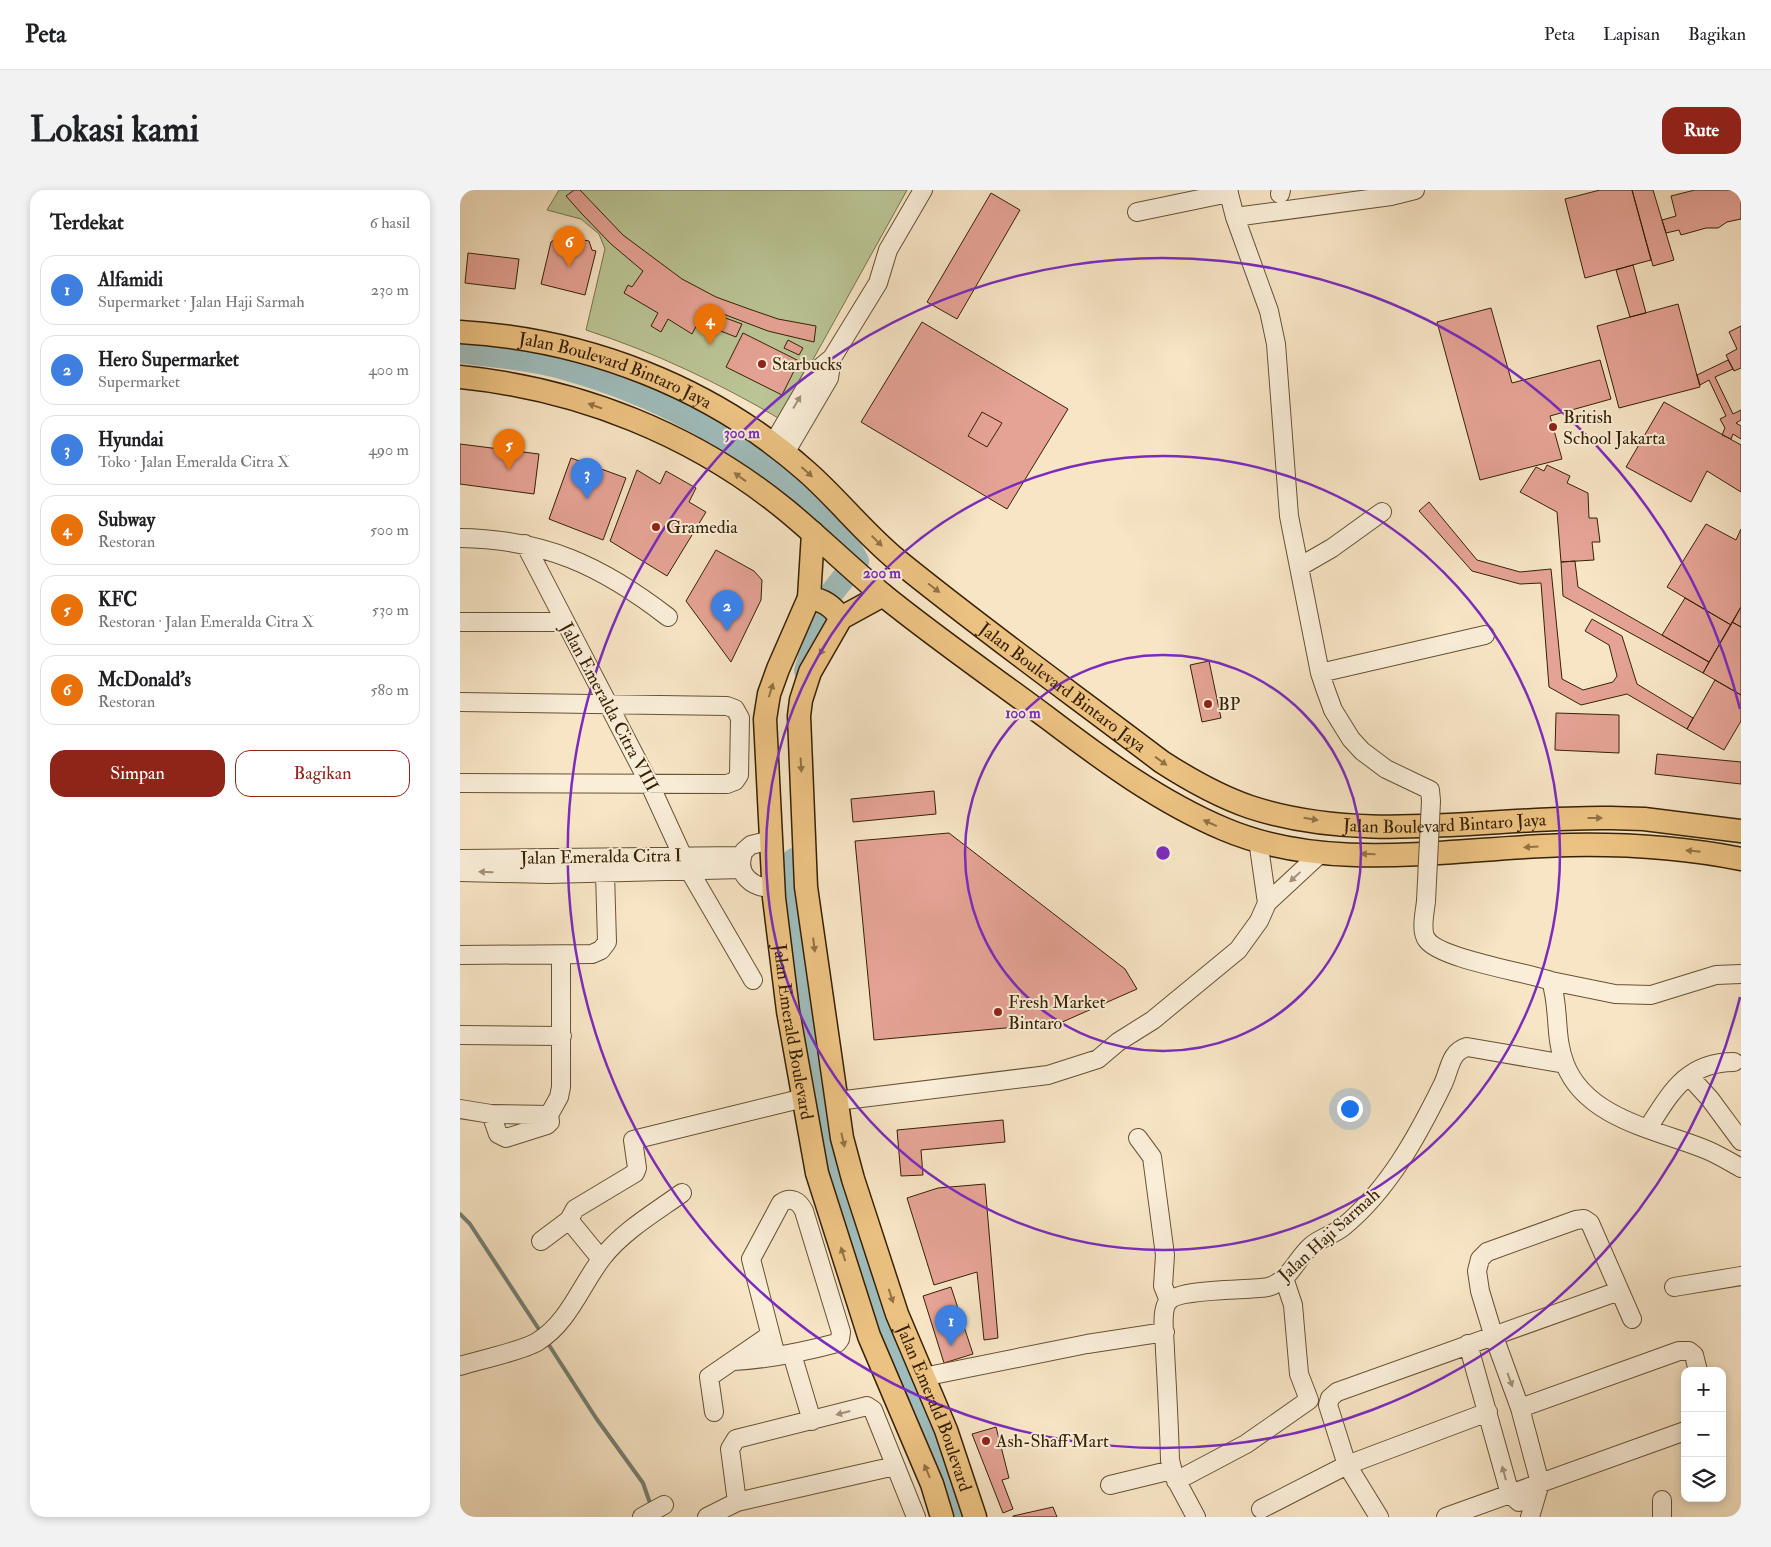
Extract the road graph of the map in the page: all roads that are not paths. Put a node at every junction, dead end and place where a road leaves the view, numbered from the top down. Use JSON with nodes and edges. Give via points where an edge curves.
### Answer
{"nodes":[{"id":1,"x":923,"y":190,"type":"edge"},
{"id":2,"x":1415,"y":190,"type":"edge"},
{"id":3,"x":1229,"y":191,"type":"edge"},
{"id":4,"x":1137,"y":212,"type":"dead end"},
{"id":5,"x":1235,"y":217,"type":"junction"},
{"id":6,"x":460,"y":332,"type":"edge"},
{"id":7,"x":460,"y":377,"type":"edge"},
{"id":8,"x":779,"y":449,"type":"junction"},
{"id":9,"x":1382,"y":512,"type":"dead end"},
{"id":10,"x":813,"y":533,"type":"junction"},
{"id":11,"x":460,"y":538,"type":"edge"},
{"id":12,"x":525,"y":544,"type":"junction"},
{"id":13,"x":1299,"y":567,"type":"junction"},
{"id":14,"x":875,"y":588,"type":"junction"},
{"id":15,"x":812,"y":598,"type":"junction"},
{"id":16,"x":839,"y":615,"type":"junction"},
{"id":17,"x":668,"y":617,"type":"dead end"},
{"id":18,"x":460,"y":622,"type":"edge"},
{"id":19,"x":564,"y":622,"type":"junction"},
{"id":20,"x":1485,"y":635,"type":"dead end"},
{"id":21,"x":1320,"y":673,"type":"junction"},
{"id":22,"x":1074,"y":695,"type":"junction"},
{"id":23,"x":460,"y":702,"type":"edge"},
{"id":24,"x":608,"y":703,"type":"junction"},
{"id":25,"x":1103,"y":717,"type":"junction"},
{"id":26,"x":1049,"y":720,"type":"junction"},
{"id":27,"x":1083,"y":745,"type":"junction"},
{"id":28,"x":460,"y":783,"type":"edge"},
{"id":29,"x":650,"y":785,"type":"junction"},
{"id":30,"x":1741,"y":831,"type":"edge"},
{"id":31,"x":771,"y":840,"type":"junction"},
{"id":32,"x":1258,"y":840,"type":"junction"},
{"id":33,"x":1322,"y":852,"type":"junction"},
{"id":34,"x":460,"y":859,"type":"edge"},
{"id":35,"x":1741,"y":859,"type":"edge"},
{"id":36,"x":686,"y":863,"type":"junction"},
{"id":37,"x":742,"y":863,"type":"junction"},
{"id":38,"x":548,"y":866,"type":"junction"},
{"id":39,"x":460,"y":872,"type":"edge"},
{"id":40,"x":604,"y":873,"type":"junction"},
{"id":41,"x":789,"y":892,"type":"junction"},
{"id":42,"x":1267,"y":903,"type":"junction"},
{"id":43,"x":460,"y":955,"type":"edge"},
{"id":44,"x":561,"y":955,"type":"junction"},
{"id":45,"x":1741,"y":974,"type":"edge"},
{"id":46,"x":753,"y":980,"type":"dead end"},
{"id":47,"x":1551,"y":981,"type":"junction"},
{"id":48,"x":460,"y":1035,"type":"edge"},
{"id":49,"x":562,"y":1036,"type":"junction"},
{"id":50,"x":1734,"y":1062,"type":"dead end"},
{"id":51,"x":1565,"y":1064,"type":"junction"},
{"id":52,"x":1689,"y":1076,"type":"junction"},
{"id":53,"x":804,"y":1098,"type":"junction"},
{"id":54,"x":837,"y":1101,"type":"junction"},
{"id":55,"x":460,"y":1109,"type":"edge"},
{"id":56,"x":1648,"y":1128,"type":"junction"},
{"id":57,"x":1138,"y":1138,"type":"dead end"},
{"id":58,"x":1741,"y":1141,"type":"edge"},
{"id":59,"x":1741,"y":1168,"type":"edge"},
{"id":60,"x":682,"y":1193,"type":"dead end"},
{"id":61,"x":569,"y":1220,"type":"junction"},
{"id":62,"x":541,"y":1241,"type":"dead end"},
{"id":63,"x":601,"y":1259,"type":"junction"},
{"id":64,"x":1741,"y":1276,"type":"edge"},
{"id":65,"x":1284,"y":1278,"type":"junction"},
{"id":66,"x":1674,"y":1287,"type":"dead end"},
{"id":67,"x":1619,"y":1290,"type":"junction"},
{"id":68,"x":1168,"y":1301,"type":"junction"},
{"id":69,"x":1632,"y":1319,"type":"dead end"},
{"id":70,"x":1164,"y":1332,"type":"junction"},
{"id":71,"x":1493,"y":1334,"type":"junction"},
{"id":72,"x":770,"y":1335,"type":"junction"},
{"id":73,"x":1468,"y":1344,"type":"junction"},
{"id":74,"x":784,"y":1355,"type":"junction"},
{"id":75,"x":734,"y":1361,"type":"junction"},
{"id":76,"x":460,"y":1366,"type":"edge"},
{"id":77,"x":1697,"y":1367,"type":"edge"},
{"id":78,"x":923,"y":1376,"type":"junction"},
{"id":79,"x":1520,"y":1408,"type":"junction"},
{"id":80,"x":714,"y":1412,"type":"dead end"},
{"id":81,"x":1488,"y":1412,"type":"junction"},
{"id":82,"x":812,"y":1421,"type":"junction"},
{"id":83,"x":1681,"y":1432,"type":"edge"},
{"id":84,"x":1347,"y":1465,"type":"junction"},
{"id":85,"x":895,"y":1466,"type":"junction"},
{"id":86,"x":1174,"y":1475,"type":"junction"},
{"id":87,"x":1540,"y":1483,"type":"junction"},
{"id":88,"x":1110,"y":1485,"type":"dead end"},
{"id":89,"x":1510,"y":1494,"type":"junction"},
{"id":90,"x":737,"y":1502,"type":"junction"},
{"id":91,"x":1261,"y":1509,"type":"dead end"},
{"id":92,"x":1530,"y":1514,"type":"edge"},
{"id":93,"x":707,"y":1517,"type":"edge"},
{"id":94,"x":916,"y":1517,"type":"edge"},
{"id":95,"x":942,"y":1517,"type":"edge"},
{"id":96,"x":975,"y":1517,"type":"edge"},
{"id":97,"x":1196,"y":1517,"type":"edge"},
{"id":98,"x":1379,"y":1517,"type":"edge"},
{"id":99,"x":1446,"y":1517,"type":"edge"}],
"edges":[{"from":1,"to":8,"type":"street","via":[[888,250],[881,278],[832,358],[815,372]]},
{"from":2,"to":5,"type":"street"},
{"from":3,"to":4,"type":"street"},
{"from":3,"to":5,"type":"street"},
{"from":5,"to":13,"type":"street","via":[[1269,311],[1276,344],[1289,516]]},
{"from":6,"to":8,"type":"main road","name":"Jalan Boulevard Bintaro Jaya","via":[[536,340],[612,360],[685,390]]},
{"from":10,"to":7,"type":"main road","name":"Jalan Boulevard Bintaro Jaya","one_way":true,"via":[[726,467],[673,437],[625,416],[560,395]]},
{"from":8,"to":22,"type":"main road","name":"Jalan Boulevard Bintaro Jaya","one_way":true,"via":[[834,496],[896,558]]},
{"from":9,"to":13,"type":"street"},
{"from":10,"to":14,"type":"main road","name":"Jalan Boulevard Bintaro Jaya"},
{"from":10,"to":15,"type":"main road","name":"Jalan Emerald Boulevard"},
{"from":11,"to":12,"type":"street"},
{"from":12,"to":17,"type":"street","via":[[590,566]]},
{"from":12,"to":19,"type":"street","name":"Jalan Emeralda Citra VIII"},
{"from":13,"to":21,"type":"street"},
{"from":14,"to":16,"type":"main road"},
{"from":14,"to":26,"type":"main road","name":"Jalan Boulevard Bintaro Jaya"},
{"from":15,"to":16,"type":"main road","via":[[831,606]]},
{"from":31,"to":15,"type":"main road","name":"Jalan Emerald Boulevard","one_way":true,"via":[[765,738],[768,702],[778,669]]},
{"from":16,"to":41,"type":"main road","name":"Jalan Emerald Boulevard","one_way":true,"via":[[810,672],[800,700]]},
{"from":18,"to":19,"type":"street"},
{"from":19,"to":24,"type":"street","name":"Jalan Emeralda Citra VIII"},
{"from":20,"to":21,"type":"street"},
{"from":21,"to":47,"type":"street","bridge":true,"via":[[1333,710],[1351,739],[1386,769],[1430,790],[1425,938],[1458,957]]},
{"from":22,"to":25,"type":"main road","name":"Jalan Boulevard Bintaro Jaya"},
{"from":22,"to":26,"type":"main road","via":[[1073,707],[1068,714]]},
{"from":23,"to":24,"type":"street"},
{"from":24,"to":29,"type":"street","name":"Jalan Emeralda Citra VIII"},
{"from":24,"to":29,"type":"street","via":[[726,706],[735,709],[740,718],[739,775],[735,781],[727,784]]},
{"from":25,"to":27,"type":"main road","via":[[1084,724]]},
{"from":25,"to":30,"type":"main road","name":"Jalan Boulevard Bintaro Jaya","one_way":true,"via":[[1188,779],[1232,800],[1282,815],[1351,825],[1407,827],[1541,819],[1644,819]]},
{"from":26,"to":27,"type":"main road","name":"Jalan Boulevard Bintaro Jaya"},
{"from":32,"to":27,"type":"main road","name":"Jalan Boulevard Bintaro Jaya","one_way":true,"via":[[1182,810]]},
{"from":28,"to":29,"type":"street"},
{"from":29,"to":36,"type":"street","name":"Jalan Emeralda Citra VIII"},
{"from":31,"to":37,"type":"street","via":[[751,845],[744,851]]},
{"from":31,"to":41,"type":"main road","name":"Jalan Emerald Boulevard"},
{"from":32,"to":33,"type":"main road","name":"Jalan Boulevard Bintaro Jaya"},
{"from":32,"to":42,"type":"street"},
{"from":35,"to":33,"type":"main road","name":"Jalan Boulevard Bintaro Jaya","one_way":true,"via":[[1694,851],[1612,845],[1410,855]]},
{"from":33,"to":42,"type":"street","one_way":true},
{"from":34,"to":38,"type":"street","name":"Jalan Emeralda Citra I"},
{"from":36,"to":37,"type":"street","name":"Jalan Emeralda Citra I"},
{"from":36,"to":38,"type":"street","name":"Jalan Emeralda Citra I"},
{"from":36,"to":40,"type":"street","name":"Jalan Emeralda Citra I"},
{"from":36,"to":46,"type":"street","name":"Jalan Emeralda Citra I"},
{"from":37,"to":41,"type":"street","via":[[748,880],[755,886]]},
{"from":38,"to":39,"type":"street","name":"Jalan Emeralda Citra I","one_way":true},
{"from":38,"to":40,"type":"street","name":"Jalan Emeralda Citra I"},
{"from":40,"to":44,"type":"street","via":[[607,942],[592,954]]},
{"from":41,"to":53,"type":"main road","name":"Jalan Emerald Boulevard","via":[[788,1011]]},
{"from":41,"to":54,"type":"main road","name":"Jalan Emerald Boulevard","one_way":true},
{"from":42,"to":54,"type":"street","via":[[1259,921],[1238,950],[1153,1020],[1098,1059],[1048,1074]]},
{"from":43,"to":44,"type":"street"},
{"from":44,"to":49,"type":"street"},
{"from":45,"to":47,"type":"street","via":[[1707,977],[1651,995],[1615,994]]},
{"from":47,"to":51,"type":"street","via":[[1556,1002],[1557,1037]]},
{"from":48,"to":49,"type":"street"},
{"from":49,"to":55,"type":"street","via":[[561,1092],[549,1115],[491,1114]]},
{"from":50,"to":52,"type":"street","via":[[1709,1064]]},
{"from":51,"to":56,"type":"street","via":[[1578,1089],[1590,1100],[1619,1117]]},
{"from":51,"to":65,"type":"street","name":"Jalan Haji Sarmah","via":[[1466,1047],[1458,1050],[1408,1151],[1385,1184],[1342,1227],[1311,1246]]},
{"from":52,"to":56,"type":"street","via":[[1677,1085]]},
{"from":52,"to":58,"type":"street"},
{"from":53,"to":61,"type":"street","via":[[635,1138],[632,1143],[635,1173],[575,1209]]},
{"from":95,"to":53,"type":"main road","name":"Jalan Emerald Boulevard","one_way":true,"via":[[932,1484],[869,1336],[817,1173]]},
{"from":54,"to":78,"type":"main road","name":"Jalan Emerald Boulevard","one_way":true,"via":[[842,1138],[853,1179],[897,1314]]},
{"from":56,"to":59,"type":"street","via":[[1709,1151]]},
{"from":57,"to":68,"type":"street","via":[[1152,1157],[1165,1256],[1163,1286]]},
{"from":60,"to":63,"type":"street","via":[[622,1236]]},
{"from":61,"to":62,"type":"street"},
{"from":61,"to":63,"type":"street"},
{"from":63,"to":76,"type":"street","via":[[579,1297],[555,1328],[535,1343]]},
{"from":64,"to":66,"type":"street"},
{"from":65,"to":68,"type":"street","name":"Jalan Haji Sarmah","via":[[1268,1287],[1198,1292]]},
{"from":65,"to":86,"type":"street","via":[[1293,1305],[1299,1374],[1309,1400],[1246,1444]]},
{"from":67,"to":69,"type":"street"},
{"from":67,"to":71,"type":"street"},
{"from":67,"to":71,"type":"street","via":[[1590,1223],[1584,1219],[1576,1220],[1487,1252],[1480,1259],[1477,1271],[1480,1291]]},
{"from":68,"to":70,"type":"street"},
{"from":70,"to":78,"type":"street"},
{"from":70,"to":86,"type":"street"},
{"from":71,"to":73,"type":"street"},
{"from":71,"to":79,"type":"street","one_way":true},
{"from":72,"to":74,"type":"street"},
{"from":72,"to":74,"type":"street","via":[[751,1258],[781,1204],[794,1200],[804,1211],[841,1332],[837,1343]]},
{"from":72,"to":75,"type":"street"},
{"from":73,"to":81,"type":"street"},
{"from":73,"to":84,"type":"street","via":[[1337,1392],[1330,1398],[1328,1406]]},
{"from":74,"to":75,"type":"street"},
{"from":74,"to":82,"type":"street"},
{"from":75,"to":80,"type":"street","via":[[708,1377]]},
{"from":77,"to":79,"type":"street","via":[[1694,1355],[1689,1351],[1679,1351]]},
{"from":78,"to":96,"type":"main road","name":"Jalan Emerald Boulevard","via":[[946,1430]]},
{"from":79,"to":87,"type":"street"},
{"from":81,"to":84,"type":"street"},
{"from":89,"to":81,"type":"street","one_way":true},
{"from":85,"to":82,"type":"street","one_way":true,"via":[[873,1410],[867,1406]]},
{"from":82,"to":90,"type":"street","via":[[732,1442],[730,1449]]},
{"from":83,"to":87,"type":"street"},
{"from":84,"to":91,"type":"street"},
{"from":84,"to":98,"type":"street"},
{"from":85,"to":90,"type":"street"},
{"from":85,"to":94,"type":"street"},
{"from":86,"to":88,"type":"street"},
{"from":86,"to":97,"type":"street"},
{"from":87,"to":89,"type":"street"},
{"from":87,"to":92,"type":"street"},
{"from":89,"to":92,"type":"street"},
{"from":89,"to":99,"type":"street"},
{"from":90,"to":93,"type":"street"}]}
